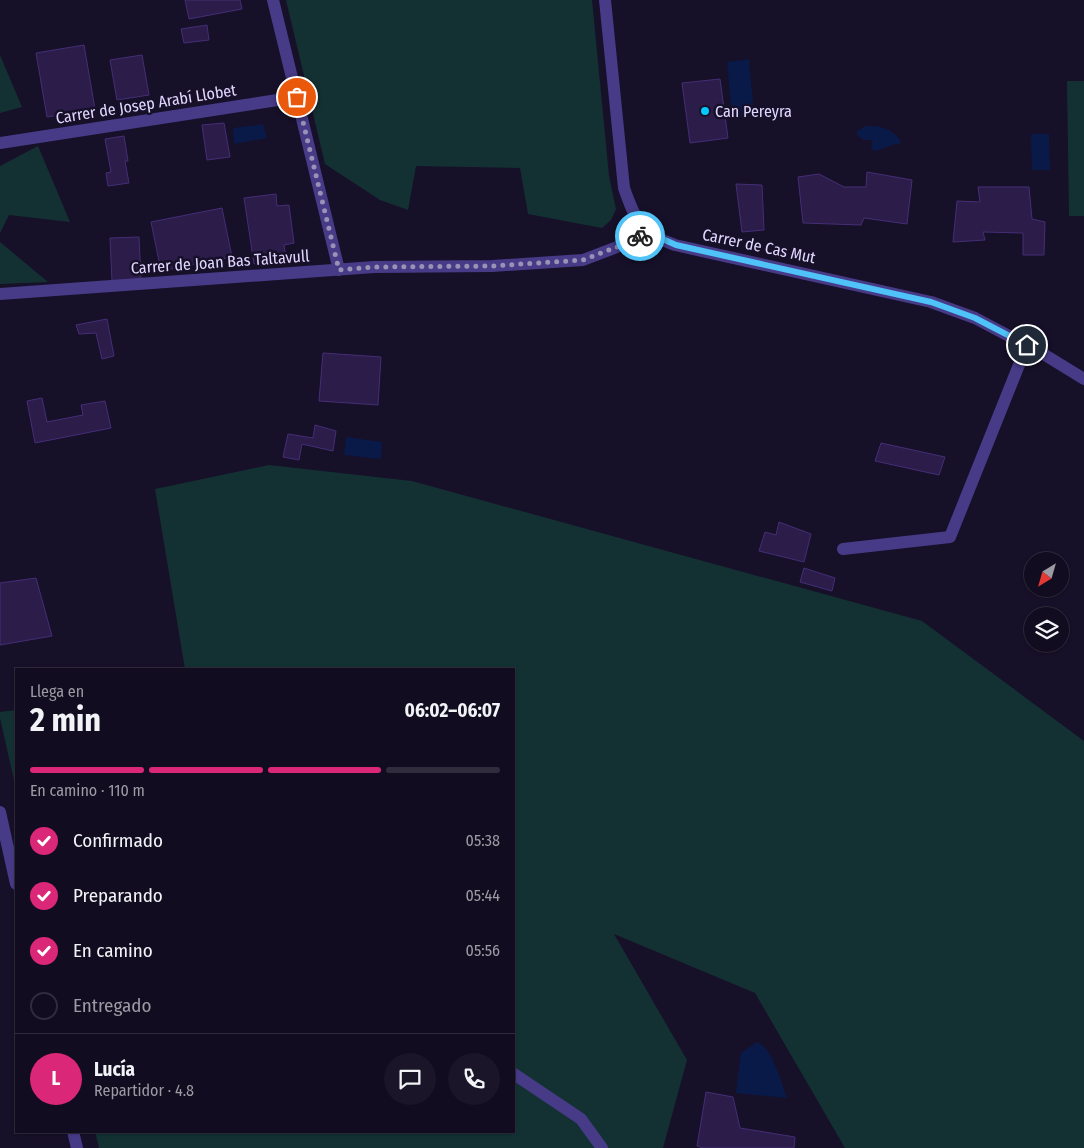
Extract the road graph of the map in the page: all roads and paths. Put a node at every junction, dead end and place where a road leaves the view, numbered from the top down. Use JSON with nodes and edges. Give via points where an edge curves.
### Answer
{"nodes":[{"id":1,"x":273,"y":0,"type":"edge"},
{"id":2,"x":604,"y":0,"type":"edge"},
{"id":3,"x":297,"y":97,"type":"junction"},
{"id":4,"x":0,"y":143,"type":"edge"},
{"id":5,"x":647,"y":232,"type":"junction"},
{"id":6,"x":339,"y":270,"type":"junction"},
{"id":7,"x":0,"y":294,"type":"edge"},
{"id":8,"x":1027,"y":345,"type":"junction"},
{"id":9,"x":1084,"y":379,"type":"edge"},
{"id":10,"x":843,"y":549,"type":"dead end"},
{"id":11,"x":0,"y":812,"type":"edge"},
{"id":12,"x":12,"y":845,"type":"edge"},
{"id":13,"x":15,"y":874,"type":"edge"},
{"id":14,"x":515,"y":1075,"type":"edge"},
{"id":15,"x":74,"y":1133,"type":"edge"},
{"id":16,"x":77,"y":1148,"type":"edge"},
{"id":17,"x":602,"y":1148,"type":"edge"}],
"edges":[{"from":1,"to":3,"type":"street"},
{"from":2,"to":5,"type":"street","via":[[624,188],[630,206]]},
{"from":3,"to":4,"type":"street","name":"Carrer de Josep Arabí Llobet"},
{"from":3,"to":6,"type":"street"},
{"from":5,"to":6,"type":"street","name":"Carrer de Joan Bas Taltavull","via":[[583,260]]},
{"from":5,"to":8,"type":"street","name":"Carrer de Cas Mut","via":[[676,245],[931,302],[975,318]]},
{"from":6,"to":7,"type":"street","name":"Carrer de Joan Bas Taltavull"},
{"from":8,"to":9,"type":"street","name":"Carrer de Cas Mut"},
{"from":8,"to":10,"type":"street","via":[[950,537]]},
{"from":11,"to":12,"type":"street"},
{"from":12,"to":13,"type":"street"},
{"from":14,"to":17,"type":"street","via":[[581,1120]]},
{"from":15,"to":16,"type":"street"}]}
